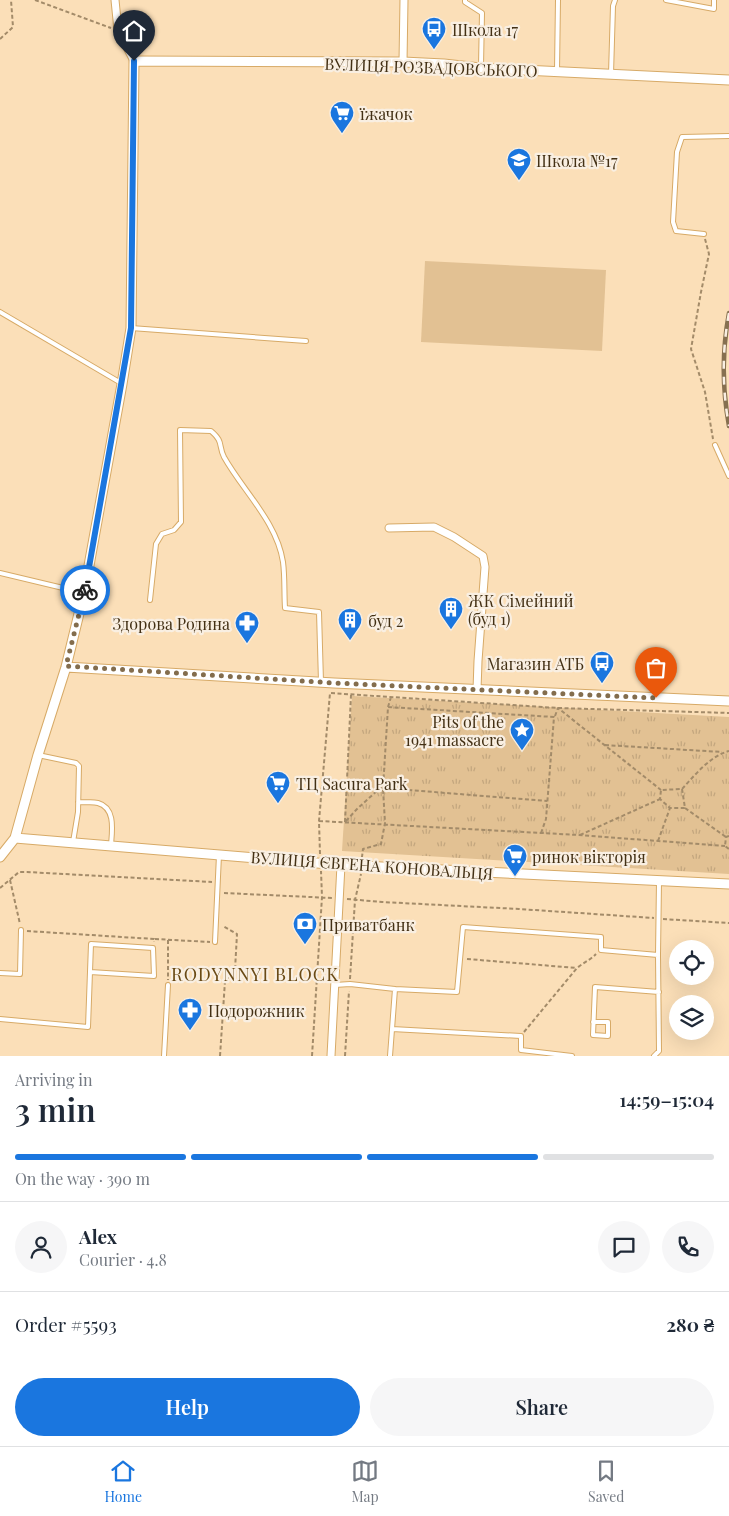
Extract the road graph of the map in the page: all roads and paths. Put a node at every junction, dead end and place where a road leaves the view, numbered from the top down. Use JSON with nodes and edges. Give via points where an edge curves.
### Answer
{"nodes":[{"id":1,"x":11,"y":0,"type":"edge"},
{"id":2,"x":35,"y":0,"type":"edge"},
{"id":3,"x":115,"y":0,"type":"edge"},
{"id":4,"x":404,"y":0,"type":"edge"},
{"id":5,"x":465,"y":0,"type":"edge"},
{"id":6,"x":558,"y":0,"type":"edge"},
{"id":7,"x":615,"y":0,"type":"edge"},
{"id":8,"x":666,"y":0,"type":"edge"},
{"id":9,"x":714,"y":0,"type":"edge"},
{"id":10,"x":118,"y":30,"type":"junction"},
{"id":11,"x":0,"y":39,"type":"edge"},
{"id":12,"x":134,"y":61,"type":"junction"},
{"id":13,"x":403,"y":62,"type":"junction"},
{"id":14,"x":480,"y":68,"type":"junction"},
{"id":15,"x":557,"y":72,"type":"junction"},
{"id":16,"x":611,"y":74,"type":"junction"},
{"id":17,"x":729,"y":80,"type":"edge"},
{"id":18,"x":729,"y":136,"type":"edge"},
{"id":19,"x":704,"y":234,"type":"joint"},
{"id":20,"x":0,"y":312,"type":"edge"},
{"id":21,"x":131,"y":328,"type":"junction"},
{"id":22,"x":306,"y":341,"type":"dead end"},
{"id":23,"x":122,"y":384,"type":"junction"},
{"id":24,"x":716,"y":445,"type":"joint"},
{"id":25,"x":729,"y":476,"type":"edge"},
{"id":26,"x":389,"y":528,"type":"dead end"},
{"id":27,"x":0,"y":573,"type":"edge"},
{"id":28,"x":84,"y":594,"type":"junction"},
{"id":29,"x":150,"y":600,"type":"dead end"},
{"id":30,"x":66,"y":666,"type":"junction"},
{"id":31,"x":321,"y":682,"type":"junction"},
{"id":32,"x":477,"y":690,"type":"junction"},
{"id":33,"x":351,"y":694,"type":"junction"},
{"id":34,"x":390,"y":698,"type":"junction"},
{"id":35,"x":729,"y":702,"type":"edge"},
{"id":36,"x":388,"y":707,"type":"junction"},
{"id":37,"x":558,"y":708,"type":"junction"},
{"id":38,"x":729,"y":714,"type":"edge"},
{"id":39,"x":554,"y":717,"type":"junction"},
{"id":40,"x":605,"y":745,"type":"junction"},
{"id":41,"x":729,"y":751,"type":"edge"},
{"id":42,"x":722,"y":752,"type":"junction"},
{"id":43,"x":38,"y":754,"type":"junction"},
{"id":44,"x":383,"y":788,"type":"junction"},
{"id":45,"x":682,"y":789,"type":"junction"},
{"id":46,"x":661,"y":790,"type":"junction"},
{"id":47,"x":660,"y":799,"type":"junction"},
{"id":48,"x":547,"y":801,"type":"junction"},
{"id":49,"x":78,"y":802,"type":"junction"},
{"id":50,"x":670,"y":808,"type":"junction"},
{"id":51,"x":685,"y":808,"type":"junction"},
{"id":52,"x":319,"y":821,"type":"junction"},
{"id":53,"x":345,"y":822,"type":"junction"},
{"id":54,"x":385,"y":824,"type":"junction"},
{"id":55,"x":542,"y":833,"type":"junction"},
{"id":56,"x":579,"y":835,"type":"junction"},
{"id":57,"x":728,"y":836,"type":"edge"},
{"id":58,"x":15,"y":838,"type":"junction"},
{"id":59,"x":658,"y":841,"type":"junction"},
{"id":60,"x":73,"y":843,"type":"junction"},
{"id":61,"x":111,"y":846,"type":"junction"},
{"id":62,"x":725,"y":846,"type":"junction"},
{"id":63,"x":729,"y":849,"type":"edge"},
{"id":64,"x":219,"y":855,"type":"junction"},
{"id":65,"x":0,"y":856,"type":"edge"},
{"id":66,"x":320,"y":863,"type":"junction"},
{"id":67,"x":341,"y":865,"type":"junction"},
{"id":68,"x":10,"y":880,"type":"junction"},
{"id":69,"x":659,"y":880,"type":"junction"},
{"id":70,"x":218,"y":882,"type":"junction"},
{"id":71,"x":729,"y":884,"type":"edge"},
{"id":72,"x":0,"y":888,"type":"edge"},
{"id":73,"x":322,"y":897,"type":"junction"},
{"id":74,"x":340,"y":898,"type":"junction"},
{"id":75,"x":658,"y":918,"type":"junction"},
{"id":76,"x":216,"y":922,"type":"junction"},
{"id":77,"x":729,"y":923,"type":"edge"},
{"id":78,"x":22,"y":930,"type":"junction"},
{"id":79,"x":154,"y":939,"type":"junction"},
{"id":80,"x":168,"y":940,"type":"junction"},
{"id":81,"x":215,"y":942,"type":"joint"},
{"id":82,"x":153,"y":948,"type":"junction"},
{"id":83,"x":601,"y":950,"type":"junction"},
{"id":84,"x":658,"y":954,"type":"junction"},
{"id":85,"x":460,"y":958,"type":"junction"},
{"id":86,"x":576,"y":968,"type":"junction"},
{"id":87,"x":90,"y":972,"type":"junction"},
{"id":88,"x":0,"y":973,"type":"edge"},
{"id":89,"x":168,"y":985,"type":"joint"},
{"id":90,"x":335,"y":985,"type":"junction"},
{"id":91,"x":395,"y":989,"type":"junction"},
{"id":92,"x":658,"y":992,"type":"junction"},
{"id":93,"x":0,"y":1020,"type":"edge"},
{"id":94,"x":593,"y":1022,"type":"junction"},
{"id":95,"x":392,"y":1029,"type":"junction"},
{"id":96,"x":521,"y":1036,"type":"junction"},
{"id":97,"x":164,"y":1056,"type":"edge"},
{"id":98,"x":220,"y":1056,"type":"edge"},
{"id":99,"x":312,"y":1056,"type":"edge"},
{"id":100,"x":331,"y":1056,"type":"edge"},
{"id":101,"x":390,"y":1056,"type":"edge"},
{"id":102,"x":572,"y":1056,"type":"edge"},
{"id":103,"x":654,"y":1056,"type":"edge"}],
"edges":[{"from":1,"to":11,"type":"path","via":[[13,27]]},
{"from":2,"to":10,"type":"path"},
{"from":3,"to":10,"type":"street"},
{"from":4,"to":13,"type":"street"},
{"from":5,"to":14,"type":"lane","via":[[482,13]]},
{"from":6,"to":15,"type":"lane"},
{"from":7,"to":16,"type":"lane"},
{"from":8,"to":9,"type":"lane","via":[[714,9]]},
{"from":10,"to":12,"type":"street"},
{"from":12,"to":13,"type":"street","name":"ВУЛИЦЯ РОЗВАДОВСЬКОГО"},
{"from":12,"to":21,"type":"street"},
{"from":13,"to":14,"type":"street","name":"ВУЛИЦЯ РОЗВАДОВСЬКОГО"},
{"from":14,"to":15,"type":"street","name":"ВУЛИЦЯ РОЗВАДОВСЬКОГО"},
{"from":15,"to":16,"type":"street","name":"ВУЛИЦЯ РОЗВАДОВСЬКОГО"},
{"from":16,"to":17,"type":"street","name":"ВУЛИЦЯ РОЗВАДОВСЬКОГО"},
{"from":18,"to":19,"type":"lane","via":[[682,137],[677,152],[673,222],[676,231]]},
{"from":19,"to":24,"type":"path","via":[[709,254],[691,349]]},
{"from":20,"to":23,"type":"lane"},
{"from":21,"to":22,"type":"lane"},
{"from":21,"to":23,"type":"street"},
{"from":23,"to":28,"type":"street"},
{"from":24,"to":25,"type":"lane"},
{"from":26,"to":32,"type":"street","via":[[434,527],[483,556]]},
{"from":27,"to":28,"type":"lane"},
{"from":28,"to":30,"type":"street"},
{"from":29,"to":31,"type":"lane","via":[[156,544],[162,534],[174,530],[181,522],[180,430],[211,431],[219,438],[223,456],[265,517],[276,540],[282,560],[285,608],[319,612]]},
{"from":30,"to":31,"type":"street"},
{"from":30,"to":43,"type":"street"},
{"from":31,"to":32,"type":"street"},
{"from":32,"to":35,"type":"street"},
{"from":33,"to":34,"type":"path"},
{"from":33,"to":52,"type":"path","via":[[330,693]]},
{"from":33,"to":53,"type":"path"},
{"from":34,"to":36,"type":"path"},
{"from":34,"to":37,"type":"path"},
{"from":36,"to":39,"type":"path"},
{"from":36,"to":44,"type":"path"},
{"from":37,"to":38,"type":"path"},
{"from":37,"to":39,"type":"path"},
{"from":37,"to":40,"type":"path"},
{"from":39,"to":48,"type":"path"},
{"from":40,"to":42,"type":"path"},
{"from":40,"to":46,"type":"path"},
{"from":41,"to":42,"type":"path"},
{"from":42,"to":45,"type":"path"},
{"from":43,"to":49,"type":"lane","via":[[78,764]]},
{"from":43,"to":58,"type":"street"},
{"from":44,"to":48,"type":"path"},
{"from":44,"to":53,"type":"path"},
{"from":44,"to":54,"type":"path"},
{"from":45,"to":46,"type":"path"},
{"from":45,"to":51,"type":"path"},
{"from":46,"to":47,"type":"path"},
{"from":47,"to":50,"type":"path"},
{"from":47,"to":56,"type":"path"},
{"from":48,"to":55,"type":"path"},
{"from":49,"to":60,"type":"lane"},
{"from":49,"to":61,"type":"lane","via":[[98,803],[108,810]]},
{"from":50,"to":51,"type":"path"},
{"from":50,"to":59,"type":"path"},
{"from":51,"to":57,"type":"path"},
{"from":52,"to":53,"type":"path"},
{"from":52,"to":66,"type":"path"},
{"from":53,"to":54,"type":"path"},
{"from":54,"to":55,"type":"path"},
{"from":55,"to":56,"type":"path"},
{"from":56,"to":59,"type":"path"},
{"from":57,"to":62,"type":"path"},
{"from":58,"to":60,"type":"street","name":"ВУЛИЦЯ ЄВГЕНА КОНОВАЛЬЦЯ"},
{"from":58,"to":65,"type":"street"},
{"from":59,"to":62,"type":"path"},
{"from":60,"to":61,"type":"street","name":"ВУЛИЦЯ ЄВГЕНА КОНОВАЛЬЦЯ"},
{"from":61,"to":64,"type":"street","name":"ВУЛИЦЯ ЄВГЕНА КОНОВАЛЬЦЯ"},
{"from":62,"to":63,"type":"path"},
{"from":64,"to":66,"type":"street","name":"ВУЛИЦЯ ЄВГЕНА КОНОВАЛЬЦЯ"},
{"from":64,"to":70,"type":"lane"},
{"from":66,"to":67,"type":"street","name":"ВУЛИЦЯ ЄВГЕНА КОНОВАЛЬЦЯ"},
{"from":66,"to":73,"type":"path"},
{"from":67,"to":69,"type":"street","name":"ВУЛИЦЯ ЄВГЕНА КОНОВАЛЬЦЯ"},
{"from":67,"to":74,"type":"street"},
{"from":68,"to":70,"type":"path","via":[[19,872],[27,872]]},
{"from":68,"to":72,"type":"path"},
{"from":68,"to":78,"type":"path"},
{"from":69,"to":71,"type":"street","name":"ВУЛИЦЯ ЄВГЕНА КОНОВАЛЬЦЯ"},
{"from":69,"to":75,"type":"lane"},
{"from":70,"to":73,"type":"path","via":[[223,893]]},
{"from":70,"to":76,"type":"lane"},
{"from":73,"to":74,"type":"path"},
{"from":73,"to":99,"type":"path"},
{"from":74,"to":75,"type":"path"},
{"from":74,"to":90,"type":"street"},
{"from":75,"to":77,"type":"path"},
{"from":75,"to":84,"type":"lane"},
{"from":76,"to":81,"type":"lane"},
{"from":76,"to":98,"type":"path","via":[[237,934],[235,970],[225,981]]},
{"from":78,"to":79,"type":"path"},
{"from":78,"to":88,"type":"lane","via":[[20,974]]},
{"from":79,"to":80,"type":"path"},
{"from":79,"to":82,"type":"path"},
{"from":80,"to":81,"type":"path"},
{"from":80,"to":89,"type":"path"},
{"from":82,"to":87,"type":"lane","via":[[91,944]]},
{"from":82,"to":87,"type":"lane","via":[[154,976]]},
{"from":83,"to":84,"type":"lane"},
{"from":83,"to":85,"type":"lane","via":[[602,936],[463,927]]},
{"from":83,"to":86,"type":"path"},
{"from":84,"to":92,"type":"lane"},
{"from":85,"to":86,"type":"path"},
{"from":85,"to":91,"type":"lane","via":[[457,992]]},
{"from":86,"to":96,"type":"path"},
{"from":87,"to":93,"type":"lane","via":[[88,1026]]},
{"from":89,"to":97,"type":"lane"},
{"from":90,"to":91,"type":"lane"},
{"from":90,"to":100,"type":"street"},
{"from":91,"to":95,"type":"lane"},
{"from":92,"to":94,"type":"lane","via":[[595,987]]},
{"from":92,"to":103,"type":"lane","via":[[659,1051]]},
{"from":94,"to":94,"type":"lane","via":[[593,1035],[608,1036],[608,1022]]},
{"from":95,"to":96,"type":"lane"},
{"from":95,"to":101,"type":"lane"},
{"from":96,"to":102,"type":"lane","via":[[521,1050]]}]}
